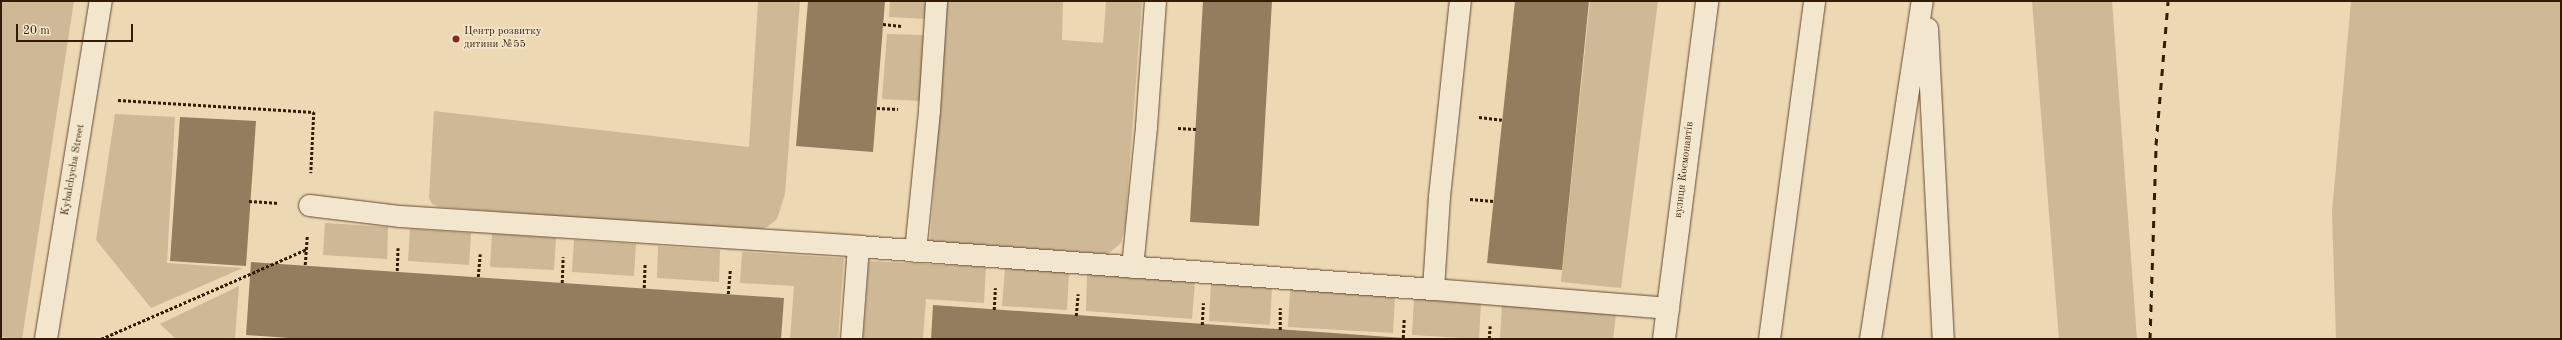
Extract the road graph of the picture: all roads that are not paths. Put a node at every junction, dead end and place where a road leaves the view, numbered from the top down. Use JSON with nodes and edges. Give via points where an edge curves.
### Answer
{"nodes":[{"id":1,"x":101,"y":1,"type":"edge"},
{"id":2,"x":936,"y":1,"type":"edge"},
{"id":3,"x":1155,"y":1,"type":"edge"},
{"id":4,"x":1460,"y":1,"type":"edge"},
{"id":5,"x":1707,"y":1,"type":"edge"},
{"id":6,"x":1814,"y":1,"type":"edge"},
{"id":7,"x":1922,"y":1,"type":"edge"},
{"id":8,"x":1926,"y":1,"type":"edge"},
{"id":9,"x":309,"y":204,"type":"road end"},
{"id":10,"x":858,"y":246,"type":"junction"},
{"id":11,"x":915,"y":251,"type":"junction"},
{"id":12,"x":1132,"y":267,"type":"junction"},
{"id":13,"x":1433,"y":289,"type":"junction"},
{"id":14,"x":1668,"y":308,"type":"junction"},
{"id":15,"x":46,"y":339,"type":"edge"},
{"id":16,"x":851,"y":339,"type":"edge"},
{"id":17,"x":1664,"y":339,"type":"edge"},
{"id":18,"x":1770,"y":339,"type":"edge"},
{"id":19,"x":1870,"y":339,"type":"edge"},
{"id":20,"x":1943,"y":339,"type":"edge"}],
"edges":[{"from":1,"to":15,"type":"street","name":"Kybalchycha Street"},
{"from":2,"to":11,"type":"lane","via":[[929,110]]},
{"from":3,"to":12,"type":"lane"},
{"from":4,"to":13,"type":"lane","via":[[1439,196]]},
{"from":5,"to":14,"type":"street","name":"вулиця Космонавтів"},
{"from":6,"to":18,"type":"lane"},
{"from":7,"to":19,"type":"lane"},
{"from":8,"to":20,"type":"lane"},
{"from":9,"to":10,"type":"lane","via":[[407,216]]},
{"from":10,"to":11,"type":"lane"},
{"from":10,"to":16,"type":"lane"},
{"from":11,"to":12,"type":"lane"},
{"from":12,"to":13,"type":"lane"},
{"from":13,"to":14,"type":"lane"},
{"from":14,"to":17,"type":"street","name":"вулиця Космонавтів"}]}
